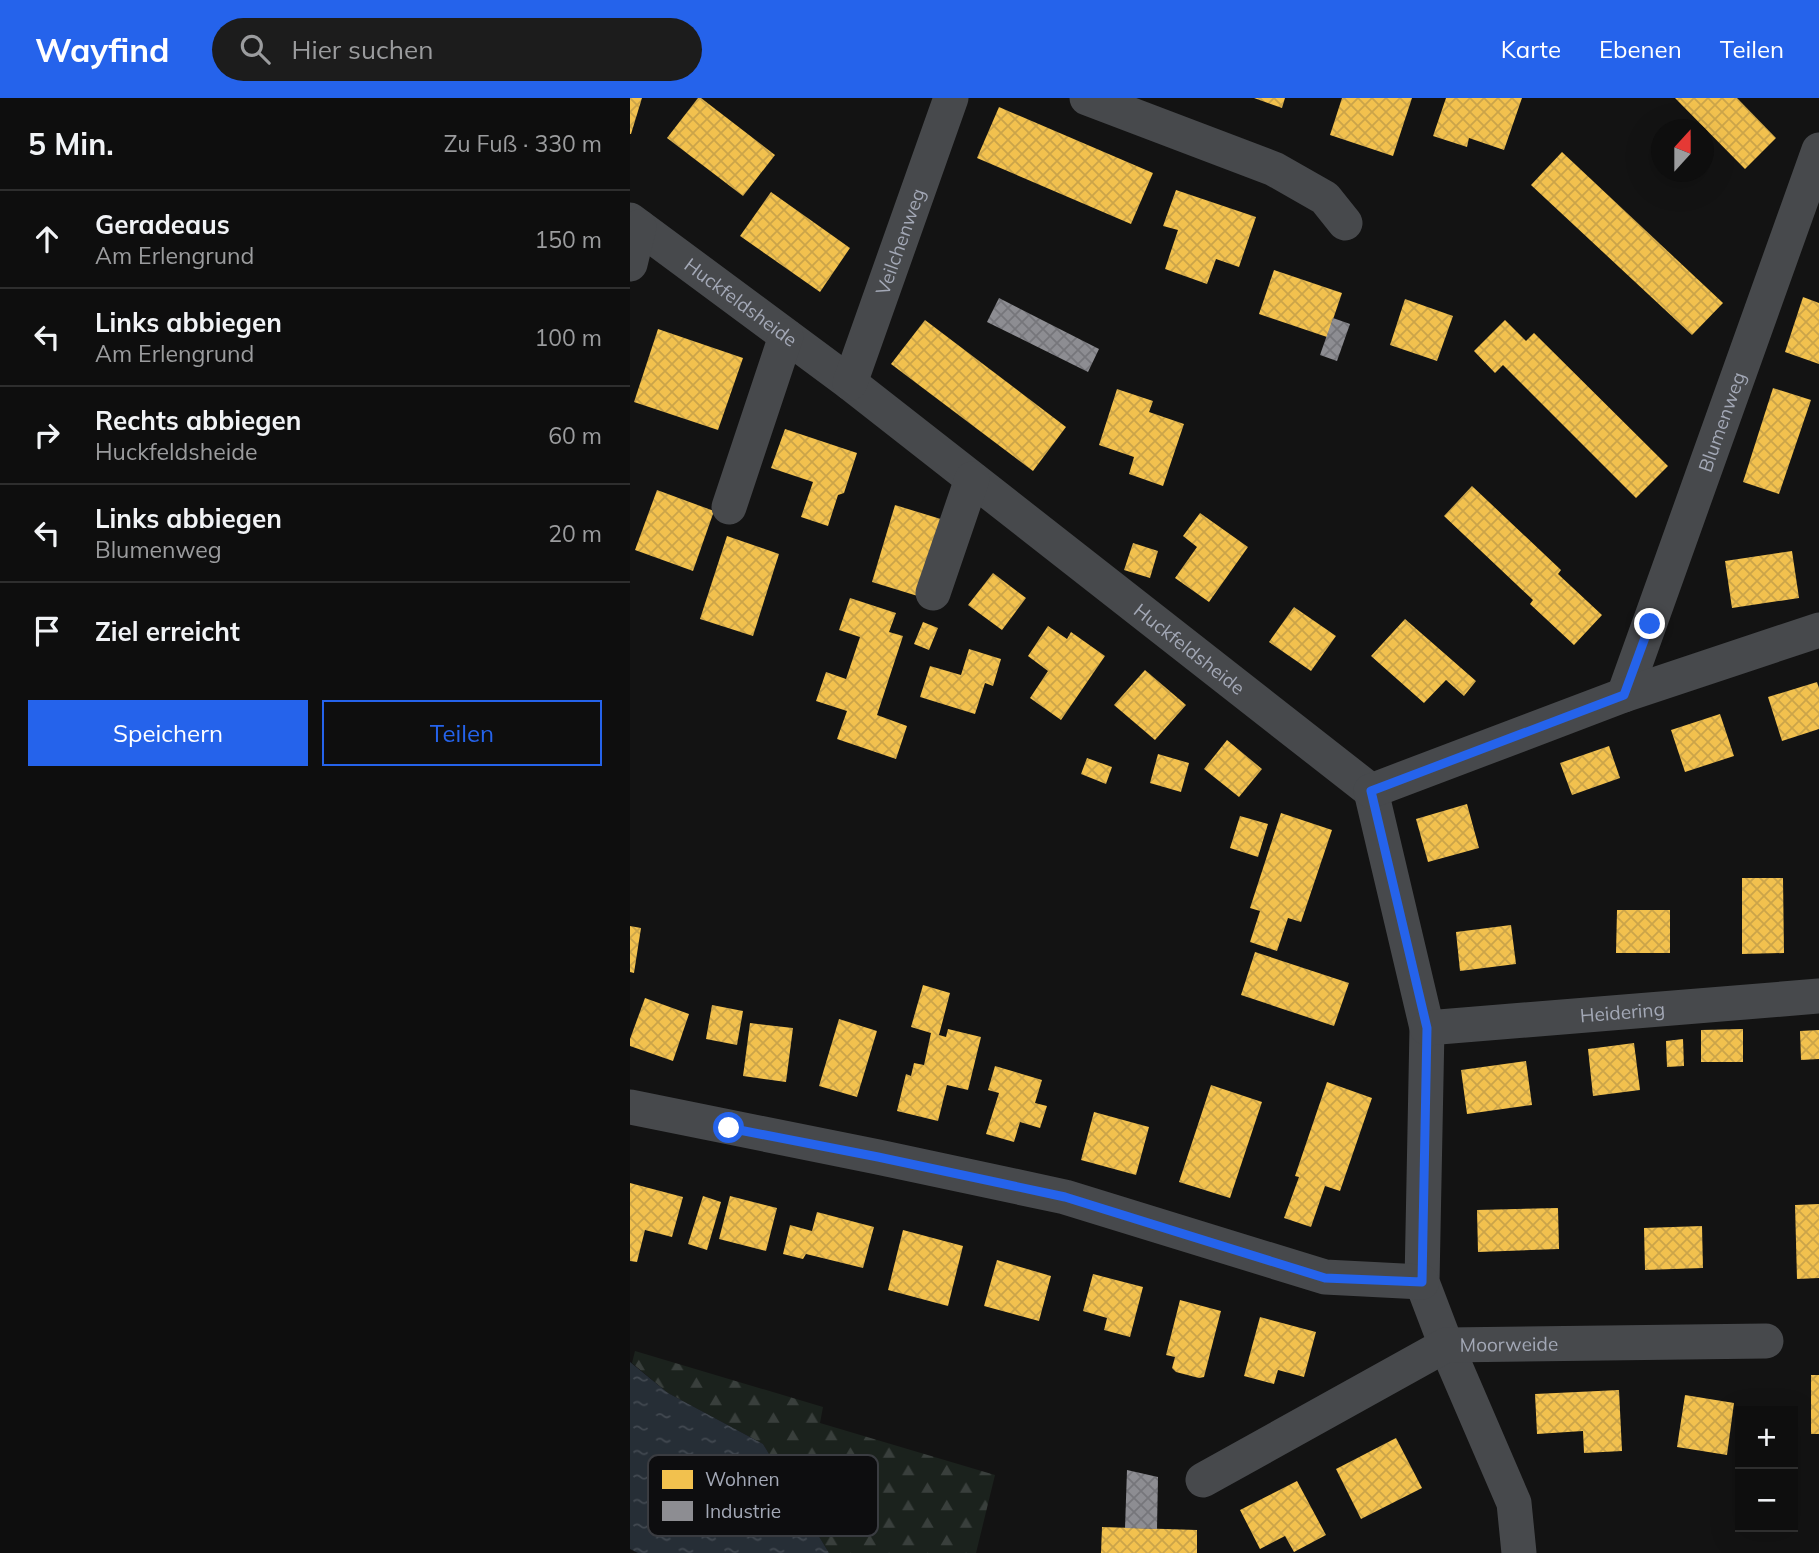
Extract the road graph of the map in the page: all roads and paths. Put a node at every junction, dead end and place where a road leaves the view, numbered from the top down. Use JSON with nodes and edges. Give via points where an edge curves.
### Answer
{"nodes":[{"id":1,"x":951,"y":98,"type":"edge"},
{"id":2,"x":1087,"y":98,"type":"edge"},
{"id":3,"x":1819,"y":150,"type":"edge"},
{"id":4,"x":1345,"y":223,"type":"dead end"},
{"id":5,"x":635,"y":224,"type":"edge"},
{"id":6,"x":630,"y":264,"type":"edge"},
{"id":7,"x":786,"y":335,"type":"junction"},
{"id":8,"x":850,"y":383,"type":"junction"},
{"id":9,"x":972,"y":479,"type":"junction"},
{"id":10,"x":729,"y":508,"type":"dead end"},
{"id":11,"x":933,"y":593,"type":"dead end"},
{"id":12,"x":1819,"y":630,"type":"edge"},
{"id":13,"x":1624,"y":695,"type":"junction"},
{"id":14,"x":1371,"y":791,"type":"junction"},
{"id":15,"x":1819,"y":996,"type":"edge"},
{"id":16,"x":1427,"y":1028,"type":"junction"},
{"id":17,"x":630,"y":1107,"type":"edge"},
{"id":18,"x":1422,"y":1282,"type":"junction"},
{"id":19,"x":1766,"y":1341,"type":"dead end"},
{"id":20,"x":1446,"y":1345,"type":"junction"},
{"id":21,"x":1203,"y":1480,"type":"dead end"},
{"id":22,"x":1519,"y":1553,"type":"edge"}],
"edges":[{"from":1,"to":8,"type":"street","name":"Veilchenweg"},
{"from":2,"to":4,"type":"street","via":[[1274,169],[1325,198]]},
{"from":3,"to":13,"type":"street","name":"Blumenweg"},
{"from":5,"to":6,"type":"street"},
{"from":5,"to":7,"type":"street","name":"Huckfeldsheide"},
{"from":7,"to":8,"type":"street","name":"Huckfeldsheide"},
{"from":7,"to":10,"type":"street"},
{"from":8,"to":9,"type":"street","name":"Huckfeldsheide"},
{"from":9,"to":11,"type":"street"},
{"from":9,"to":14,"type":"street","name":"Huckfeldsheide"},
{"from":12,"to":13,"type":"street"},
{"from":13,"to":14,"type":"street"},
{"from":14,"to":16,"type":"street"},
{"from":15,"to":16,"type":"street","name":"Heidering"},
{"from":16,"to":18,"type":"street"},
{"from":17,"to":18,"type":"street","via":[[1065,1197],[1325,1278]]},
{"from":18,"to":20,"type":"street"},
{"from":19,"to":20,"type":"street","name":"Moorweide"},
{"from":20,"to":21,"type":"street","name":"Moorweide"},
{"from":20,"to":22,"type":"street","via":[[1514,1503]]}]}
